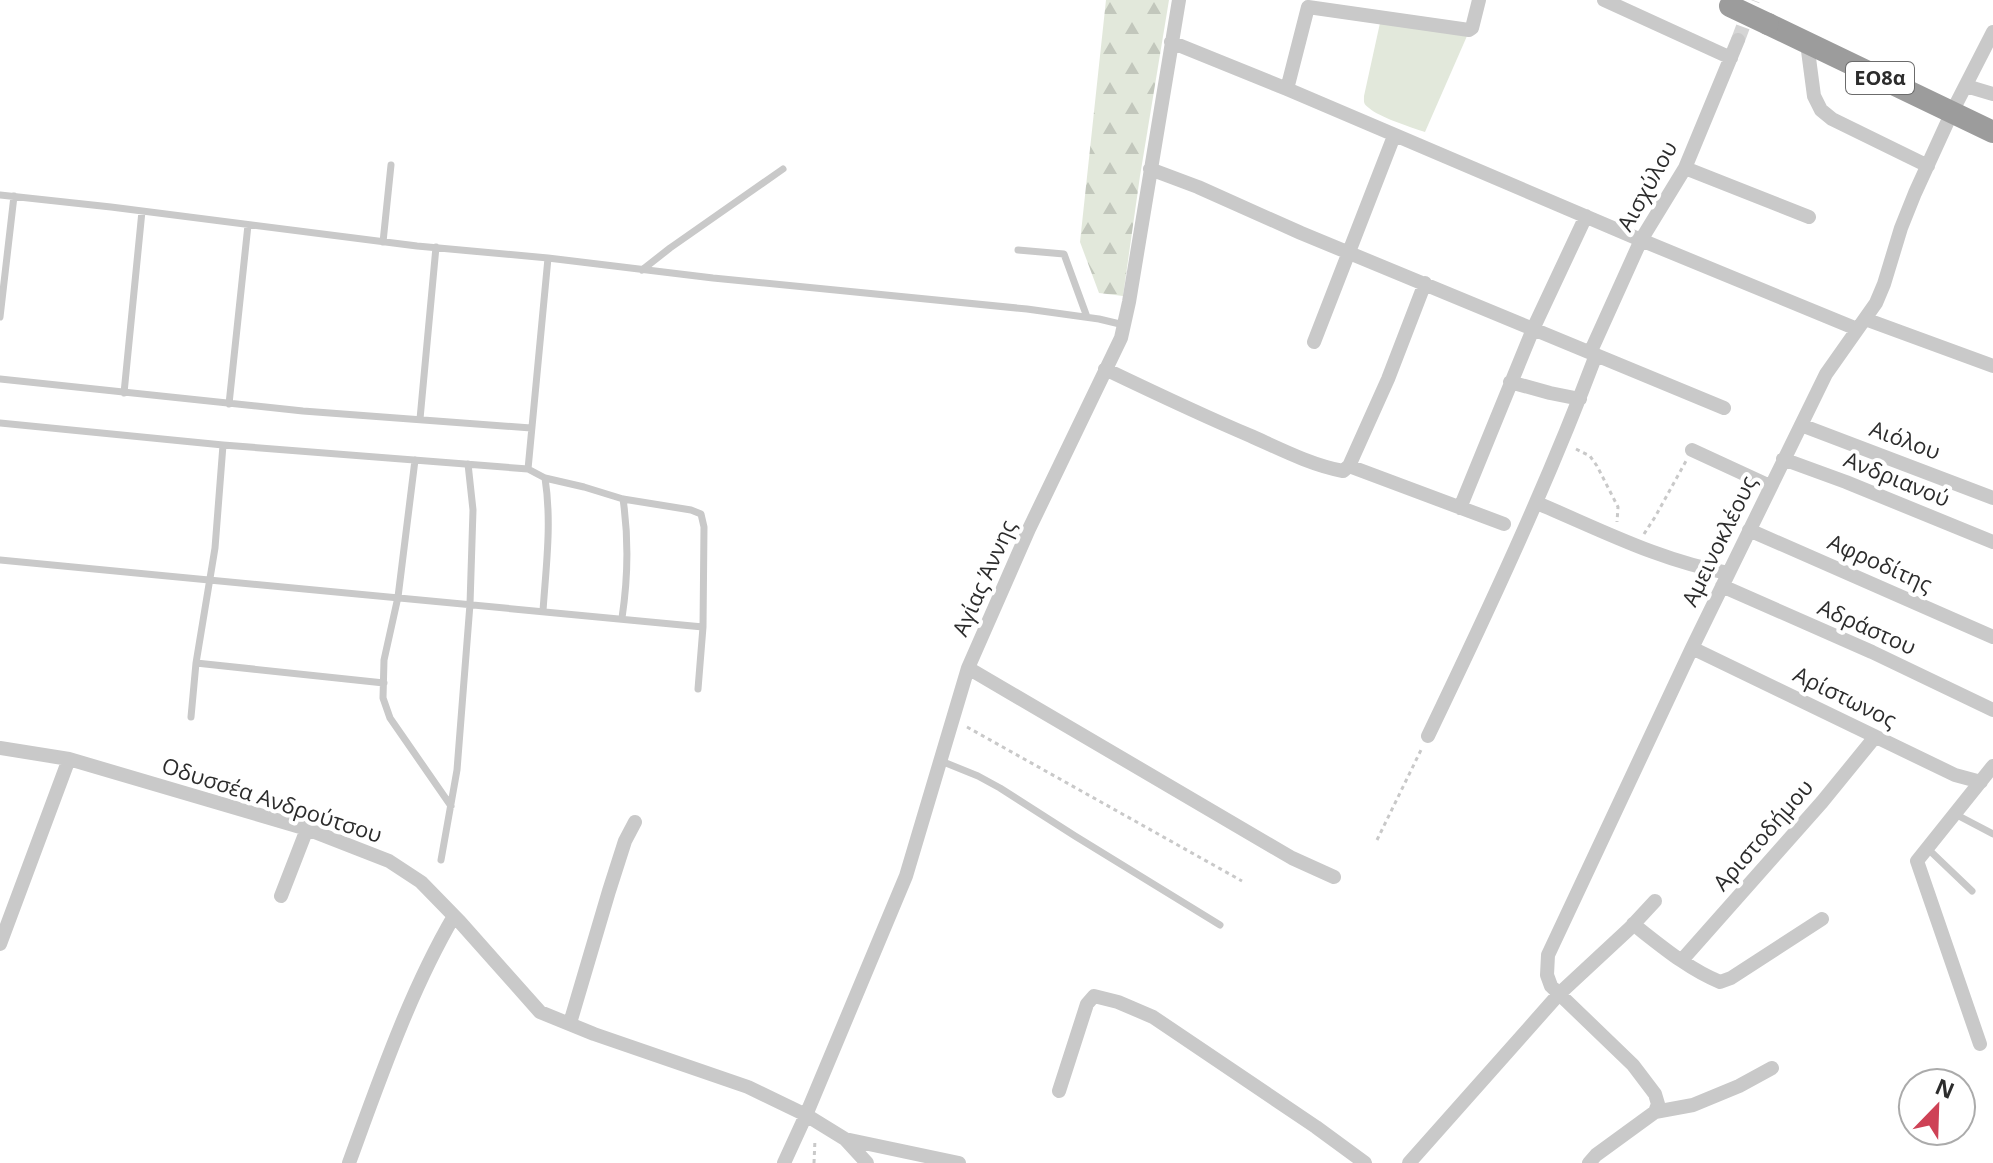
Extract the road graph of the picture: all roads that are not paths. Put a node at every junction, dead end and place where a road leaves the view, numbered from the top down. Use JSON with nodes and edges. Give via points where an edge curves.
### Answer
{"nodes":[{"id":1,"x":1179,"y":0,"type":"edge"},
{"id":2,"x":1479,"y":0,"type":"edge"},
{"id":3,"x":1604,"y":0,"type":"edge"},
{"id":4,"x":1723,"y":3,"type":"edge"},
{"id":5,"x":1993,"y":32,"type":"edge"},
{"id":6,"x":1738,"y":40,"type":"tunnel mouth"},
{"id":7,"x":1171,"y":42,"type":"junction"},
{"id":8,"x":1807,"y":43,"type":"junction"},
{"id":9,"x":1731,"y":58,"type":"junction"},
{"id":10,"x":1966,"y":86,"type":"junction"},
{"id":11,"x":1287,"y":89,"type":"junction"},
{"id":12,"x":1993,"y":94,"type":"edge"},
{"id":13,"x":1952,"y":112,"type":"junction"},
{"id":14,"x":1993,"y":132,"type":"edge"},
{"id":15,"x":1394,"y":136,"type":"junction"},
{"id":16,"x":391,"y":165,"type":"dead end"},
{"id":17,"x":1928,"y":166,"type":"junction"},
{"id":18,"x":1685,"y":168,"type":"junction"},
{"id":19,"x":783,"y":169,"type":"dead end"},
{"id":20,"x":1150,"y":169,"type":"junction"},
{"id":21,"x":0,"y":195,"type":"edge"},
{"id":22,"x":14,"y":196,"type":"junction"},
{"id":23,"x":142,"y":211,"type":"junction"},
{"id":24,"x":1586,"y":216,"type":"junction"},
{"id":25,"x":1809,"y":217,"type":"dead end"},
{"id":26,"x":248,"y":225,"type":"junction"},
{"id":27,"x":1641,"y":240,"type":"junction"},
{"id":28,"x":383,"y":242,"type":"junction"},
{"id":29,"x":436,"y":247,"type":"junction"},
{"id":30,"x":1018,"y":250,"type":"dead end"},
{"id":31,"x":1349,"y":251,"type":"junction"},
{"id":32,"x":548,"y":258,"type":"junction"},
{"id":33,"x":642,"y":270,"type":"junction"},
{"id":34,"x":1425,"y":283,"type":"junction"},
{"id":35,"x":0,"y":317,"type":"edge"},
{"id":36,"x":1087,"y":317,"type":"junction"},
{"id":37,"x":1861,"y":324,"type":"junction"},
{"id":38,"x":1124,"y":325,"type":"junction"},
{"id":39,"x":1533,"y":329,"type":"junction"},
{"id":40,"x":1314,"y":342,"type":"dead end"},
{"id":41,"x":1593,"y":354,"type":"junction"},
{"id":42,"x":1993,"y":366,"type":"edge"},
{"id":43,"x":1105,"y":369,"type":"junction"},
{"id":44,"x":0,"y":379,"type":"edge"},
{"id":45,"x":1510,"y":382,"type":"junction"},
{"id":46,"x":124,"y":393,"type":"junction"},
{"id":47,"x":1580,"y":399,"type":"junction"},
{"id":48,"x":229,"y":404,"type":"junction"},
{"id":49,"x":1724,"y":408,"type":"dead end"},
{"id":50,"x":420,"y":419,"type":"junction"},
{"id":51,"x":0,"y":423,"type":"edge"},
{"id":52,"x":1801,"y":425,"type":"junction"},
{"id":53,"x":531,"y":428,"type":"junction"},
{"id":54,"x":223,"y":445,"type":"junction"},
{"id":55,"x":1692,"y":450,"type":"road end"},
{"id":56,"x":1783,"y":459,"type":"junction"},
{"id":57,"x":415,"y":460,"type":"junction"},
{"id":58,"x":468,"y":464,"type":"junction"},
{"id":59,"x":1349,"y":466,"type":"junction"},
{"id":60,"x":528,"y":469,"type":"junction"},
{"id":61,"x":545,"y":478,"type":"junction"},
{"id":62,"x":1770,"y":486,"type":"junction"},
{"id":63,"x":1993,"y":498,"type":"edge"},
{"id":64,"x":623,"y":499,"type":"junction"},
{"id":65,"x":1537,"y":503,"type":"junction"},
{"id":66,"x":1460,"y":508,"type":"junction"},
{"id":67,"x":1504,"y":524,"type":"dead end"},
{"id":68,"x":1749,"y":530,"type":"junction"},
{"id":69,"x":1993,"y":542,"type":"edge"},
{"id":70,"x":0,"y":560,"type":"edge"},
{"id":71,"x":1725,"y":579,"type":"junction"},
{"id":72,"x":208,"y":580,"type":"junction"},
{"id":73,"x":398,"y":597,"type":"junction"},
{"id":74,"x":470,"y":604,"type":"junction"},
{"id":75,"x":543,"y":611,"type":"junction"},
{"id":76,"x":622,"y":618,"type":"junction"},
{"id":77,"x":703,"y":627,"type":"junction"},
{"id":78,"x":1993,"y":637,"type":"edge"},
{"id":79,"x":1692,"y":648,"type":"junction"},
{"id":80,"x":196,"y":663,"type":"junction"},
{"id":81,"x":968,"y":668,"type":"junction"},
{"id":82,"x":384,"y":683,"type":"junction"},
{"id":83,"x":698,"y":689,"type":"dead end"},
{"id":84,"x":1993,"y":710,"type":"edge"},
{"id":85,"x":191,"y":717,"type":"dead end"},
{"id":86,"x":1428,"y":736,"type":"road end"},
{"id":87,"x":1875,"y":737,"type":"junction"},
{"id":88,"x":0,"y":748,"type":"edge"},
{"id":89,"x":69,"y":759,"type":"junction"},
{"id":90,"x":941,"y":761,"type":"junction"},
{"id":91,"x":1993,"y":766,"type":"edge"},
{"id":92,"x":1981,"y":782,"type":"junction"},
{"id":93,"x":451,"y":806,"type":"junction"},
{"id":94,"x":1955,"y":814,"type":"junction"},
{"id":95,"x":635,"y":822,"type":"dead end"},
{"id":96,"x":307,"y":829,"type":"junction"},
{"id":97,"x":1993,"y":834,"type":"edge"},
{"id":98,"x":1927,"y":848,"type":"junction"},
{"id":99,"x":441,"y":860,"type":"dead end"},
{"id":100,"x":1334,"y":877,"type":"dead end"},
{"id":101,"x":1972,"y":891,"type":"dead end"},
{"id":102,"x":281,"y":896,"type":"dead end"},
{"id":103,"x":1655,"y":901,"type":"dead end"},
{"id":104,"x":454,"y":916,"type":"junction"},
{"id":105,"x":1822,"y":919,"type":"dead end"},
{"id":106,"x":1633,"y":924,"type":"junction"},
{"id":107,"x":1220,"y":925,"type":"dead end"},
{"id":108,"x":0,"y":944,"type":"edge"},
{"id":109,"x":1682,"y":960,"type":"junction"},
{"id":110,"x":1559,"y":994,"type":"junction"},
{"id":111,"x":570,"y":1023,"type":"junction"},
{"id":112,"x":1980,"y":1044,"type":"dead end"},
{"id":113,"x":1772,"y":1068,"type":"dead end"},
{"id":114,"x":1059,"y":1091,"type":"dead end"},
{"id":115,"x":1655,"y":1112,"type":"junction"},
{"id":116,"x":811,"y":1118,"type":"junction"},
{"id":117,"x":845,"y":1139,"type":"junction"},
{"id":118,"x":349,"y":1163,"type":"edge"},
{"id":119,"x":784,"y":1163,"type":"edge"},
{"id":120,"x":867,"y":1163,"type":"edge"},
{"id":121,"x":959,"y":1163,"type":"edge"},
{"id":122,"x":1365,"y":1163,"type":"edge"},
{"id":123,"x":1409,"y":1163,"type":"edge"},
{"id":124,"x":1589,"y":1163,"type":"edge"}],
"edges":[{"from":1,"to":7,"type":"street","name":"Αγίας Άννης"},
{"from":2,"to":11,"type":"street","via":[[1469,30],[1308,7]]},
{"from":3,"to":9,"type":"street"},
{"from":4,"to":8,"type":"highway","number":"ΕΟ8α","bridge":true},
{"from":5,"to":10,"type":"street","name":"Αμεινοκλέους"},
{"from":6,"to":9,"type":"street","name":"Αισχύλου"},
{"from":7,"to":11,"type":"street"},
{"from":7,"to":20,"type":"street","name":"Αγίας Άννης"},
{"from":8,"to":13,"type":"highway","number":"ΕΟ8α"},
{"from":8,"to":17,"type":"street","via":[[1821,110]]},
{"from":9,"to":18,"type":"street","name":"Αισχύλου"},
{"from":10,"to":12,"type":"street"},
{"from":10,"to":13,"type":"street","name":"Αμεινοκλέους"},
{"from":11,"to":15,"type":"street"},
{"from":13,"to":14,"type":"highway","number":"ΕΟ8α"},
{"from":13,"to":17,"type":"street","name":"Αμεινοκλέους"},
{"from":15,"to":24,"type":"street"},
{"from":15,"to":31,"type":"street"},
{"from":16,"to":28,"type":"lane"},
{"from":17,"to":37,"type":"street","name":"Αμεινοκλέους","via":[[1876,303]]},
{"from":18,"to":25,"type":"street"},
{"from":18,"to":27,"type":"street","name":"Αισχύλου"},
{"from":19,"to":33,"type":"lane"},
{"from":20,"to":31,"type":"street"},
{"from":20,"to":38,"type":"street","name":"Αγίας Άννης"},
{"from":21,"to":22,"type":"lane"},
{"from":22,"to":23,"type":"lane"},
{"from":22,"to":35,"type":"lane"},
{"from":23,"to":26,"type":"lane"},
{"from":23,"to":46,"type":"lane"},
{"from":24,"to":27,"type":"street"},
{"from":24,"to":39,"type":"street"},
{"from":26,"to":28,"type":"lane"},
{"from":26,"to":48,"type":"lane"},
{"from":27,"to":37,"type":"street"},
{"from":27,"to":41,"type":"street","name":"Αισχύλου"},
{"from":28,"to":29,"type":"lane"},
{"from":29,"to":32,"type":"lane"},
{"from":29,"to":50,"type":"lane"},
{"from":30,"to":36,"type":"lane","via":[[1064,254]]},
{"from":31,"to":34,"type":"street"},
{"from":31,"to":40,"type":"street"},
{"from":32,"to":33,"type":"lane"},
{"from":32,"to":53,"type":"lane"},
{"from":33,"to":36,"type":"lane"},
{"from":34,"to":39,"type":"street"},
{"from":34,"to":59,"type":"street"},
{"from":36,"to":38,"type":"lane"},
{"from":37,"to":42,"type":"street"},
{"from":37,"to":52,"type":"street","name":"Αμεινοκλέους","via":[[1826,374]]},
{"from":38,"to":43,"type":"street","name":"Αγίας Άννης"},
{"from":39,"to":41,"type":"street"},
{"from":39,"to":45,"type":"street"},
{"from":41,"to":47,"type":"street","name":"Αισχύλου"},
{"from":41,"to":49,"type":"street"},
{"from":43,"to":59,"type":"street","via":[[1281,450],[1328,468],[1343,471]]},
{"from":43,"to":81,"type":"street","name":"Αγίας Άννης"},
{"from":44,"to":46,"type":"lane"},
{"from":45,"to":47,"type":"street"},
{"from":45,"to":66,"type":"street"},
{"from":46,"to":48,"type":"lane"},
{"from":47,"to":65,"type":"street","name":"Αισχύλου"},
{"from":48,"to":50,"type":"lane"},
{"from":50,"to":53,"type":"lane"},
{"from":51,"to":54,"type":"lane"},
{"from":52,"to":56,"type":"street","name":"Αμεινοκλέους"},
{"from":52,"to":63,"type":"street","name":"Αιόλου"},
{"from":53,"to":60,"type":"lane"},
{"from":54,"to":57,"type":"lane"},
{"from":54,"to":72,"type":"lane"},
{"from":55,"to":62,"type":"street"},
{"from":56,"to":62,"type":"street","name":"Αμεινοκλέους"},
{"from":56,"to":69,"type":"street","name":"Ανδριανού"},
{"from":57,"to":58,"type":"lane"},
{"from":57,"to":73,"type":"lane"},
{"from":58,"to":60,"type":"lane"},
{"from":58,"to":74,"type":"lane","via":[[473,510]]},
{"from":59,"to":66,"type":"street"},
{"from":60,"to":61,"type":"lane"},
{"from":61,"to":64,"type":"lane"},
{"from":61,"to":75,"type":"lane","via":[[549,529]]},
{"from":62,"to":68,"type":"street","name":"Αμεινοκλέους"},
{"from":64,"to":76,"type":"lane","via":[[629,559]]},
{"from":64,"to":77,"type":"lane","via":[[701,514]]},
{"from":65,"to":71,"type":"street","name":"Αδράστου"},
{"from":65,"to":86,"type":"street","name":"Αισχύλου"},
{"from":66,"to":67,"type":"street"},
{"from":68,"to":71,"type":"street","name":"Αμεινοκλέους"},
{"from":68,"to":78,"type":"street","name":"Αφροδίτης"},
{"from":70,"to":72,"type":"lane"},
{"from":71,"to":79,"type":"street","name":"Αμεινοκλέους"},
{"from":71,"to":84,"type":"street","name":"Αδράστου"},
{"from":72,"to":73,"type":"lane"},
{"from":72,"to":80,"type":"lane"},
{"from":73,"to":74,"type":"lane"},
{"from":73,"to":82,"type":"lane"},
{"from":74,"to":75,"type":"lane"},
{"from":74,"to":93,"type":"lane"},
{"from":75,"to":76,"type":"lane"},
{"from":76,"to":77,"type":"lane"},
{"from":77,"to":83,"type":"lane"},
{"from":79,"to":87,"type":"street","name":"Αρίστωνος"},
{"from":79,"to":110,"type":"street","name":"Αμεινοκλέους","via":[[1548,955],[1547,975]]},
{"from":80,"to":82,"type":"lane"},
{"from":80,"to":85,"type":"lane"},
{"from":81,"to":90,"type":"street","name":"Αγίας Άννης"},
{"from":81,"to":100,"type":"street","via":[[1292,858]]},
{"from":82,"to":93,"type":"lane","via":[[390,718]]},
{"from":87,"to":92,"type":"street","name":"Αρίστωνος"},
{"from":87,"to":109,"type":"street","name":"Αριστοδήμου"},
{"from":88,"to":89,"type":"street","name":"Οδυσσέα Ανδρούτσου"},
{"from":89,"to":96,"type":"street","name":"Οδυσσέα Ανδρούτσου"},
{"from":89,"to":108,"type":"street"},
{"from":90,"to":107,"type":"lane","via":[[1000,788]]},
{"from":90,"to":116,"type":"street","name":"Αγίας Άννης","via":[[906,876]]},
{"from":91,"to":92,"type":"street"},
{"from":92,"to":94,"type":"street"},
{"from":93,"to":99,"type":"lane"},
{"from":94,"to":97,"type":"lane"},
{"from":94,"to":98,"type":"street"},
{"from":95,"to":111,"type":"street"},
{"from":96,"to":102,"type":"street"},
{"from":96,"to":104,"type":"street","name":"Οδυσσέα Ανδρούτσου","via":[[389,861],[421,882]]},
{"from":98,"to":101,"type":"lane"},
{"from":98,"to":112,"type":"street","via":[[1917,861]]},
{"from":103,"to":106,"type":"street"},
{"from":104,"to":111,"type":"street","name":"Οδυσσέα Ανδρούτσου","via":[[540,1012]]},
{"from":104,"to":118,"type":"street","via":[[434,951]]},
{"from":105,"to":109,"type":"street","via":[[1720,982]]},
{"from":106,"to":109,"type":"street"},
{"from":106,"to":110,"type":"street"},
{"from":110,"to":115,"type":"street","via":[[1633,1065],[1655,1094]]},
{"from":110,"to":123,"type":"street"},
{"from":111,"to":116,"type":"street","name":"Οδυσσέα Ανδρούτσου","via":[[748,1087]]},
{"from":113,"to":115,"type":"street","via":[[1693,1105]]},
{"from":114,"to":122,"type":"street","via":[[1094,996],[1153,1017]]},
{"from":115,"to":124,"type":"street"},
{"from":116,"to":117,"type":"street","name":"Οδυσσέα Ανδρούτσου"},
{"from":116,"to":119,"type":"street","name":"Αγίας Άννης"},
{"from":117,"to":120,"type":"street","name":"Οδυσσέα Ανδρούτσου"},
{"from":117,"to":121,"type":"street"}]}
